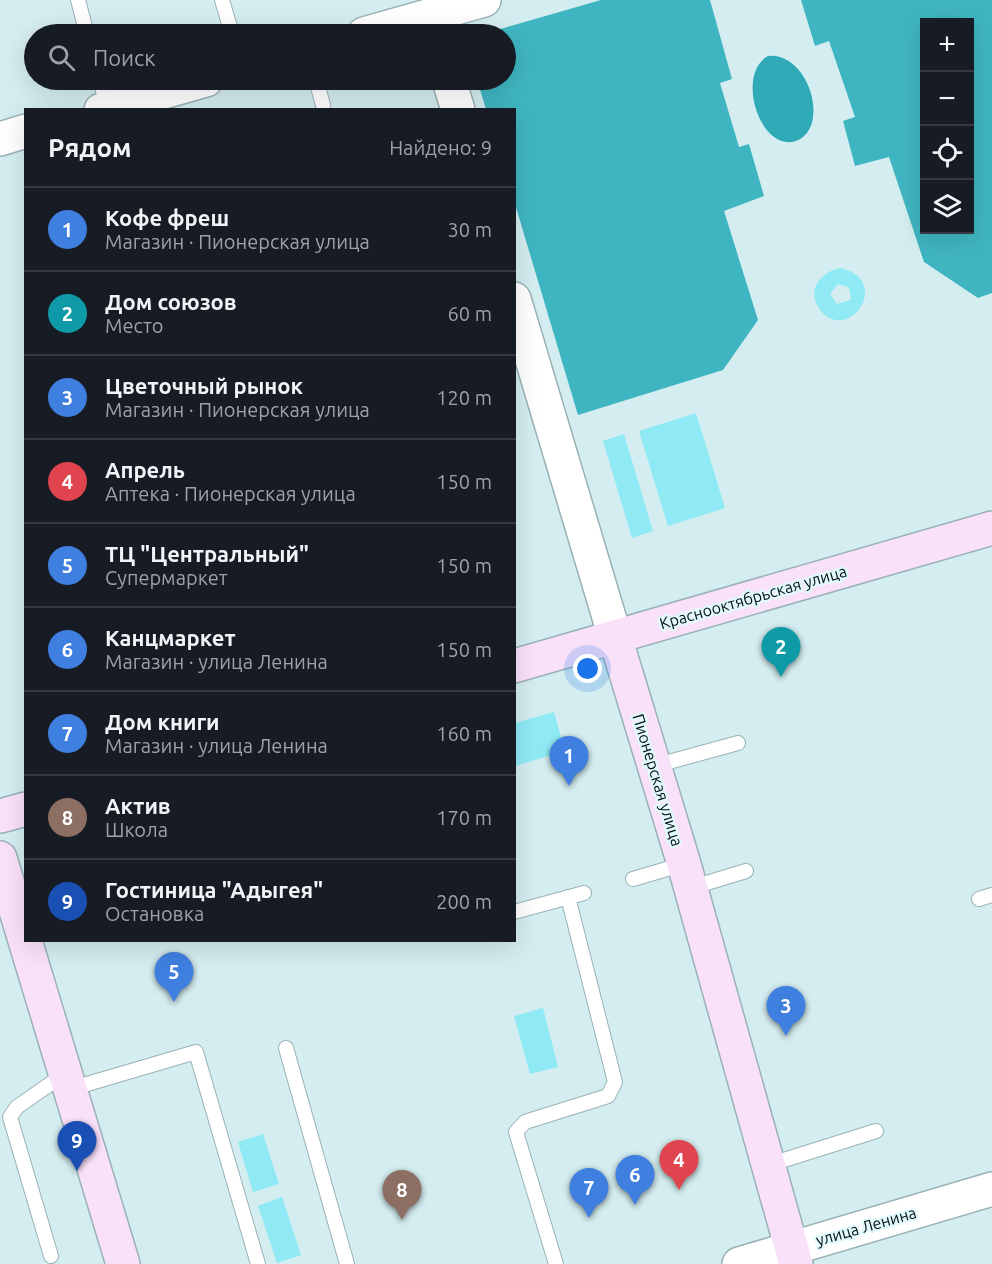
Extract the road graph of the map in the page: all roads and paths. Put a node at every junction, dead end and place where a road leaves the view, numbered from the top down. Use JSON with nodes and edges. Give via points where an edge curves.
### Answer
{"nodes":[{"id":1,"x":78,"y":0,"type":"edge"},
{"id":2,"x":222,"y":0,"type":"edge"},
{"id":3,"x":484,"y":0,"type":"edge"},
{"id":4,"x":84,"y":24,"type":"edge"},
{"id":5,"x":229,"y":24,"type":"edge"},
{"id":6,"x":434,"y":24,"type":"edge"},
{"id":7,"x":160,"y":90,"type":"edge"},
{"id":8,"x":319,"y":90,"type":"edge"},
{"id":9,"x":452,"y":90,"type":"edge"},
{"id":10,"x":104,"y":102,"type":"edge"},
{"id":11,"x":323,"y":105,"type":"dead end"},
{"id":12,"x":457,"y":108,"type":"edge"},
{"id":13,"x":24,"y":132,"type":"edge"},
{"id":14,"x":0,"y":139,"type":"edge"},
{"id":15,"x":516,"y":305,"type":"edge"},
{"id":16,"x":992,"y":528,"type":"edge"},
{"id":17,"x":615,"y":637,"type":"junction"},
{"id":18,"x":516,"y":665,"type":"edge"},
{"id":19,"x":738,"y":743,"type":"dead end"},
{"id":20,"x":654,"y":766,"type":"junction"},
{"id":21,"x":24,"y":810,"type":"edge"},
{"id":22,"x":0,"y":816,"type":"edge"},
{"id":23,"x":0,"y":858,"type":"edge"},
{"id":24,"x":746,"y":871,"type":"dead end"},
{"id":25,"x":687,"y":876,"type":"junction"},
{"id":26,"x":633,"y":879,"type":"dead end"},
{"id":27,"x":584,"y":893,"type":"dead end"},
{"id":28,"x":568,"y":897,"type":"junction"},
{"id":29,"x":516,"y":911,"type":"edge"},
{"id":30,"x":24,"y":937,"type":"edge"},
{"id":31,"x":26,"y":942,"type":"edge"},
{"id":32,"x":286,"y":1048,"type":"dead end"},
{"id":33,"x":68,"y":1081,"type":"junction"},
{"id":34,"x":876,"y":1131,"type":"dead end"},
{"id":35,"x":768,"y":1165,"type":"junction"},
{"id":36,"x":992,"y":1190,"type":"edge"},
{"id":37,"x":51,"y":1256,"type":"dead end"},
{"id":38,"x":794,"y":1256,"type":"edge"},
{"id":39,"x":123,"y":1264,"type":"edge"},
{"id":40,"x":258,"y":1264,"type":"edge"},
{"id":41,"x":347,"y":1264,"type":"edge"},
{"id":42,"x":556,"y":1264,"type":"edge"},
{"id":43,"x":739,"y":1264,"type":"edge"}],
"edges":[{"from":1,"to":4,"type":"lane"},
{"from":2,"to":5,"type":"lane"},
{"from":3,"to":6,"type":"street"},
{"from":7,"to":10,"type":"street"},
{"from":8,"to":11,"type":"lane"},
{"from":9,"to":12,"type":"street"},
{"from":13,"to":14,"type":"street"},
{"from":15,"to":17,"type":"street","name":"Пионерская улица"},
{"from":16,"to":17,"type":"main road","name":"Краснооктябрьская улица"},
{"from":17,"to":18,"type":"main road","name":"Краснооктябрьская улица"},
{"from":17,"to":20,"type":"main road","name":"Пионерская улица"},
{"from":19,"to":20,"type":"lane"},
{"from":20,"to":25,"type":"main road","name":"Пионерская улица"},
{"from":21,"to":22,"type":"main road"},
{"from":23,"to":30,"type":"main road"},
{"from":24,"to":25,"type":"lane"},
{"from":25,"to":26,"type":"lane"},
{"from":25,"to":35,"type":"main road","name":"Пионерская улица"},
{"from":27,"to":28,"type":"lane"},
{"from":28,"to":29,"type":"lane"},
{"from":28,"to":42,"type":"lane","via":[[615,1082],[608,1096],[525,1122],[516,1132]]},
{"from":31,"to":33,"type":"main road"},
{"from":32,"to":41,"type":"lane"},
{"from":33,"to":37,"type":"lane","via":[[17,1107],[10,1117]]},
{"from":33,"to":39,"type":"main road"},
{"from":33,"to":40,"type":"lane","via":[[196,1052]]},
{"from":34,"to":35,"type":"lane"},
{"from":35,"to":38,"type":"main road","name":"Пионерская улица"},
{"from":36,"to":38,"type":"street","name":"улица Ленина"},
{"from":38,"to":43,"type":"street","name":"улица Ленина"}]}
